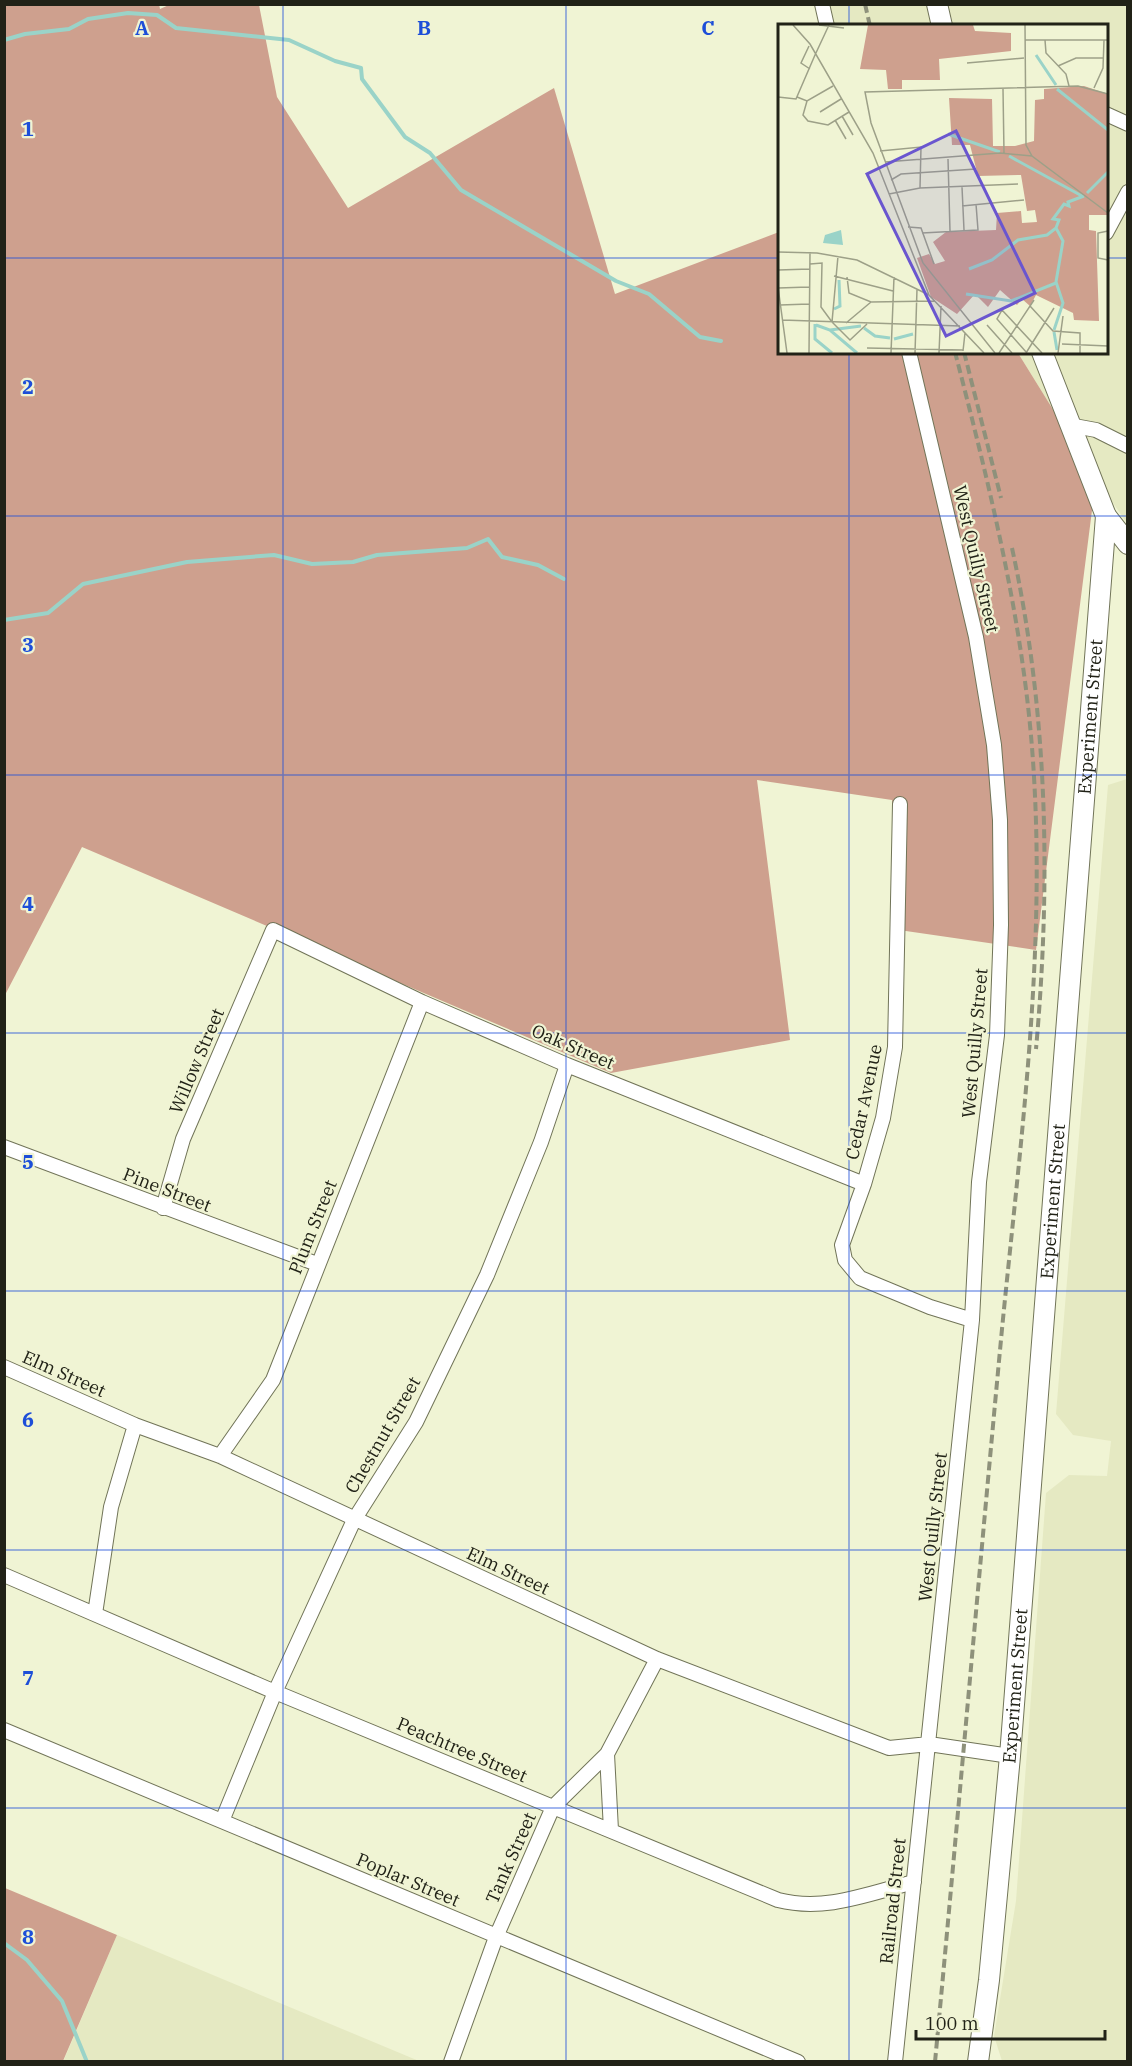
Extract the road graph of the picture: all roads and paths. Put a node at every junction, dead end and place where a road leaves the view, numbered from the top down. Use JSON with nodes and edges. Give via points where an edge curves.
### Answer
{"nodes":[{"id":1,"x":822,"y":4,"type":"edge"},
{"id":2,"x":937,"y":4,"type":"edge"},
{"id":3,"x":827,"y":24,"type":"edge"},
{"id":4,"x":942,"y":24,"type":"edge"},
{"id":5,"x":1108,"y":114,"type":"edge"},
{"id":6,"x":1128,"y":124,"type":"edge"},
{"id":7,"x":1128,"y":192,"type":"edge"},
{"id":8,"x":1108,"y":231,"type":"edge"},
{"id":9,"x":909,"y":354,"type":"edge"},
{"id":10,"x":1043,"y":354,"type":"edge"},
{"id":11,"x":1069,"y":425,"type":"junction"},
{"id":12,"x":1128,"y":446,"type":"edge"},
{"id":13,"x":1106,"y":516,"type":"junction"},
{"id":14,"x":1128,"y":544,"type":"edge"},
{"id":15,"x":900,"y":804,"type":"dead end"},
{"id":16,"x":273,"y":930,"type":"joint"},
{"id":17,"x":422,"y":1002,"type":"junction"},
{"id":18,"x":567,"y":1065,"type":"junction"},
{"id":19,"x":4,"y":1147,"type":"edge"},
{"id":20,"x":864,"y":1184,"type":"junction"},
{"id":21,"x":163,"y":1208,"type":"junction"},
{"id":22,"x":317,"y":1264,"type":"junction"},
{"id":23,"x":972,"y":1320,"type":"junction"},
{"id":24,"x":4,"y":1367,"type":"edge"},
{"id":25,"x":135,"y":1425,"type":"junction"},
{"id":26,"x":220,"y":1456,"type":"junction"},
{"id":27,"x":354,"y":1520,"type":"junction"},
{"id":28,"x":4,"y":1575,"type":"edge"},
{"id":29,"x":95,"y":1614,"type":"junction"},
{"id":30,"x":657,"y":1659,"type":"junction"},
{"id":31,"x":275,"y":1692,"type":"junction"},
{"id":32,"x":4,"y":1730,"type":"edge"},
{"id":33,"x":927,"y":1743,"type":"junction"},
{"id":34,"x":607,"y":1755,"type":"junction"},
{"id":35,"x":1010,"y":1756,"type":"junction"},
{"id":36,"x":553,"y":1807,"type":"junction"},
{"id":37,"x":222,"y":1821,"type":"junction"},
{"id":38,"x":611,"y":1830,"type":"junction"},
{"id":39,"x":914,"y":1882,"type":"junction"},
{"id":40,"x":496,"y":1937,"type":"junction"},
{"id":41,"x":451,"y":2061,"type":"edge"},
{"id":42,"x":798,"y":2061,"type":"edge"},
{"id":43,"x":895,"y":2061,"type":"edge"},
{"id":44,"x":978,"y":2061,"type":"edge"}],
"edges":[{"from":1,"to":3,"type":"street"},
{"from":2,"to":4,"type":"main road"},
{"from":5,"to":6,"type":"street"},
{"from":7,"to":8,"type":"street"},
{"from":9,"to":23,"type":"street","name":"West Quilly Street","via":[[976,637],[1000,820],[997,1035],[979,1182]]},
{"from":10,"to":11,"type":"main road","name":"Experiment Street"},
{"from":11,"to":12,"type":"street","via":[[1096,430]]},
{"from":11,"to":13,"type":"main road","name":"Experiment Street"},
{"from":13,"to":14,"type":"main road"},
{"from":13,"to":35,"type":"main road","name":"Experiment Street"},
{"from":15,"to":20,"type":"street","name":"Cedar Avenue","via":[[895,1047],[883,1118]]},
{"from":16,"to":17,"type":"street","name":"Oak Street"},
{"from":16,"to":21,"type":"street","name":"Willow Street","via":[[183,1139]]},
{"from":17,"to":18,"type":"street","name":"Oak Street"},
{"from":17,"to":22,"type":"street","name":"Plum Street"},
{"from":18,"to":20,"type":"street","name":"Oak Street"},
{"from":18,"to":27,"type":"street","name":"Chestnut Street","via":[[541,1142],[487,1275],[416,1422]]},
{"from":19,"to":21,"type":"street","name":"Pine Street"},
{"from":20,"to":23,"type":"street","name":"Cedar Avenue","via":[[842,1245],[845,1260],[860,1278]]},
{"from":21,"to":22,"type":"street","name":"Pine Street"},
{"from":22,"to":26,"type":"street","name":"Plum Street","via":[[273,1380]]},
{"from":23,"to":33,"type":"street","name":"West Quilly Street"},
{"from":24,"to":25,"type":"street","name":"Elm Street"},
{"from":25,"to":26,"type":"street","name":"Elm Street"},
{"from":25,"to":29,"type":"street","via":[[111,1507]]},
{"from":26,"to":27,"type":"street","name":"Elm Street"},
{"from":27,"to":30,"type":"street","name":"Elm Street"},
{"from":27,"to":31,"type":"street","name":"Chestnut Street"},
{"from":28,"to":29,"type":"street","name":"Peachtree Street"},
{"from":29,"to":31,"type":"street","name":"Peachtree Street"},
{"from":30,"to":33,"type":"street","name":"Elm Street","via":[[889,1748]]},
{"from":30,"to":34,"type":"street","name":"Tank Street"},
{"from":31,"to":36,"type":"street","name":"Peachtree Street"},
{"from":31,"to":37,"type":"street","name":"Chestnut Street"},
{"from":32,"to":37,"type":"street","name":"Poplar Street"},
{"from":33,"to":35,"type":"street","name":"Elm Street"},
{"from":33,"to":39,"type":"street","name":"Railroad Street"},
{"from":34,"to":36,"type":"street","name":"Tank Street"},
{"from":34,"to":38,"type":"street"},
{"from":35,"to":44,"type":"main road","name":"Experiment Street","via":[[990,1980]]},
{"from":36,"to":38,"type":"street","name":"Peachtree Street"},
{"from":36,"to":40,"type":"street","name":"Tank Street"},
{"from":37,"to":40,"type":"street","name":"Poplar Street"},
{"from":38,"to":39,"type":"street","name":"Peachtree Street","via":[[756,1892],[802,1906],[827,1904]]},
{"from":39,"to":43,"type":"street","name":"Railroad Street"},
{"from":40,"to":41,"type":"street","name":"Tank Street"},
{"from":40,"to":42,"type":"street","name":"Poplar Street"}]}
